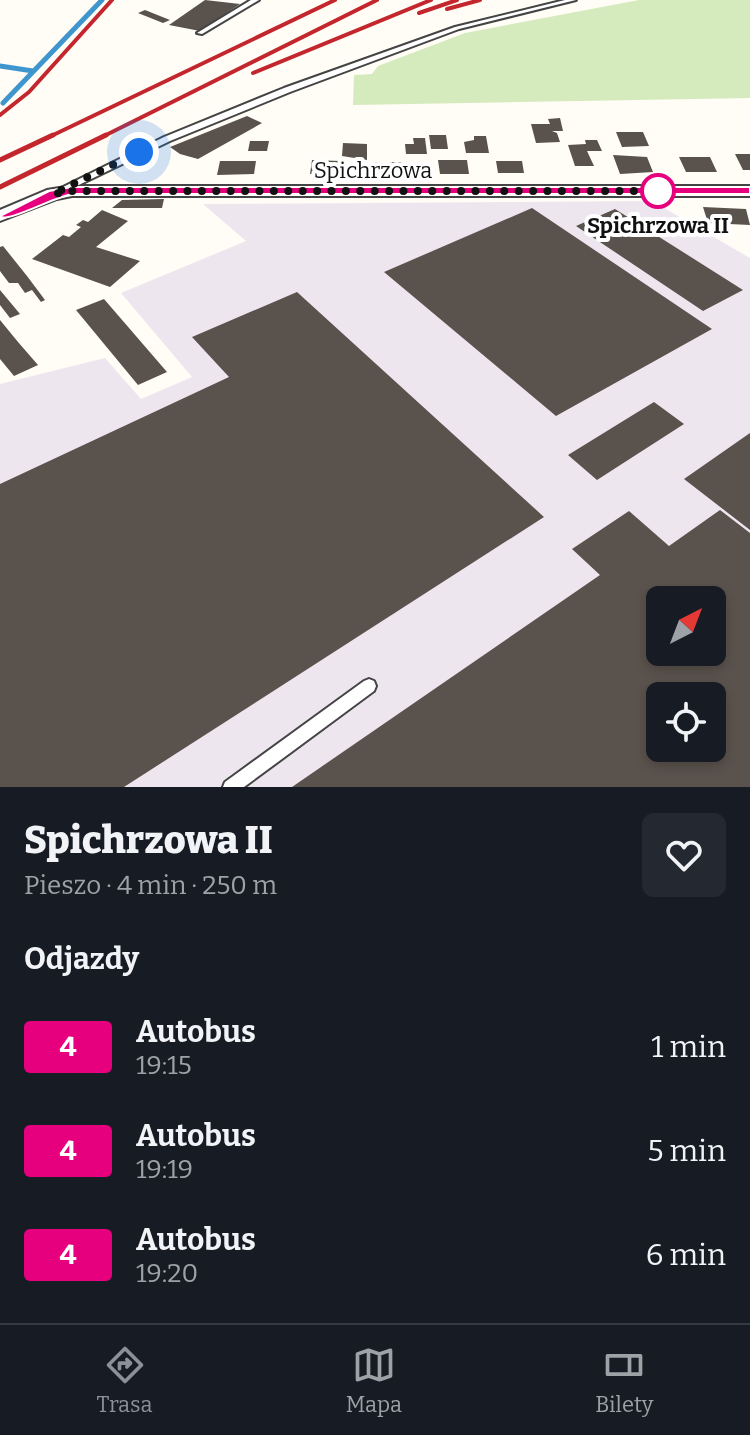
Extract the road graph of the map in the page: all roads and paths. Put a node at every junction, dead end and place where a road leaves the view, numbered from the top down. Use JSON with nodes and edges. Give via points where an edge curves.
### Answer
{"nodes":[{"id":1,"x":256,"y":0,"type":"edge"},
{"id":2,"x":573,"y":0,"type":"edge"},
{"id":3,"x":200,"y":33,"type":"dead end"},
{"id":4,"x":750,"y":191,"type":"edge"},
{"id":5,"x":53,"y":194,"type":"junction"},
{"id":6,"x":0,"y":216,"type":"edge"},
{"id":7,"x":369,"y":686,"type":"dead end"},
{"id":8,"x":231,"y":787,"type":"edge"}],
"edges":[{"from":1,"to":3,"type":"lane"},
{"from":2,"to":5,"type":"lane","via":[[457,28],[287,90]]},
{"from":4,"to":5,"type":"street","name":"Spichrzowa"},
{"from":5,"to":6,"type":"street","name":"Spichrzowa"},
{"from":7,"to":8,"type":"lane"}]}
